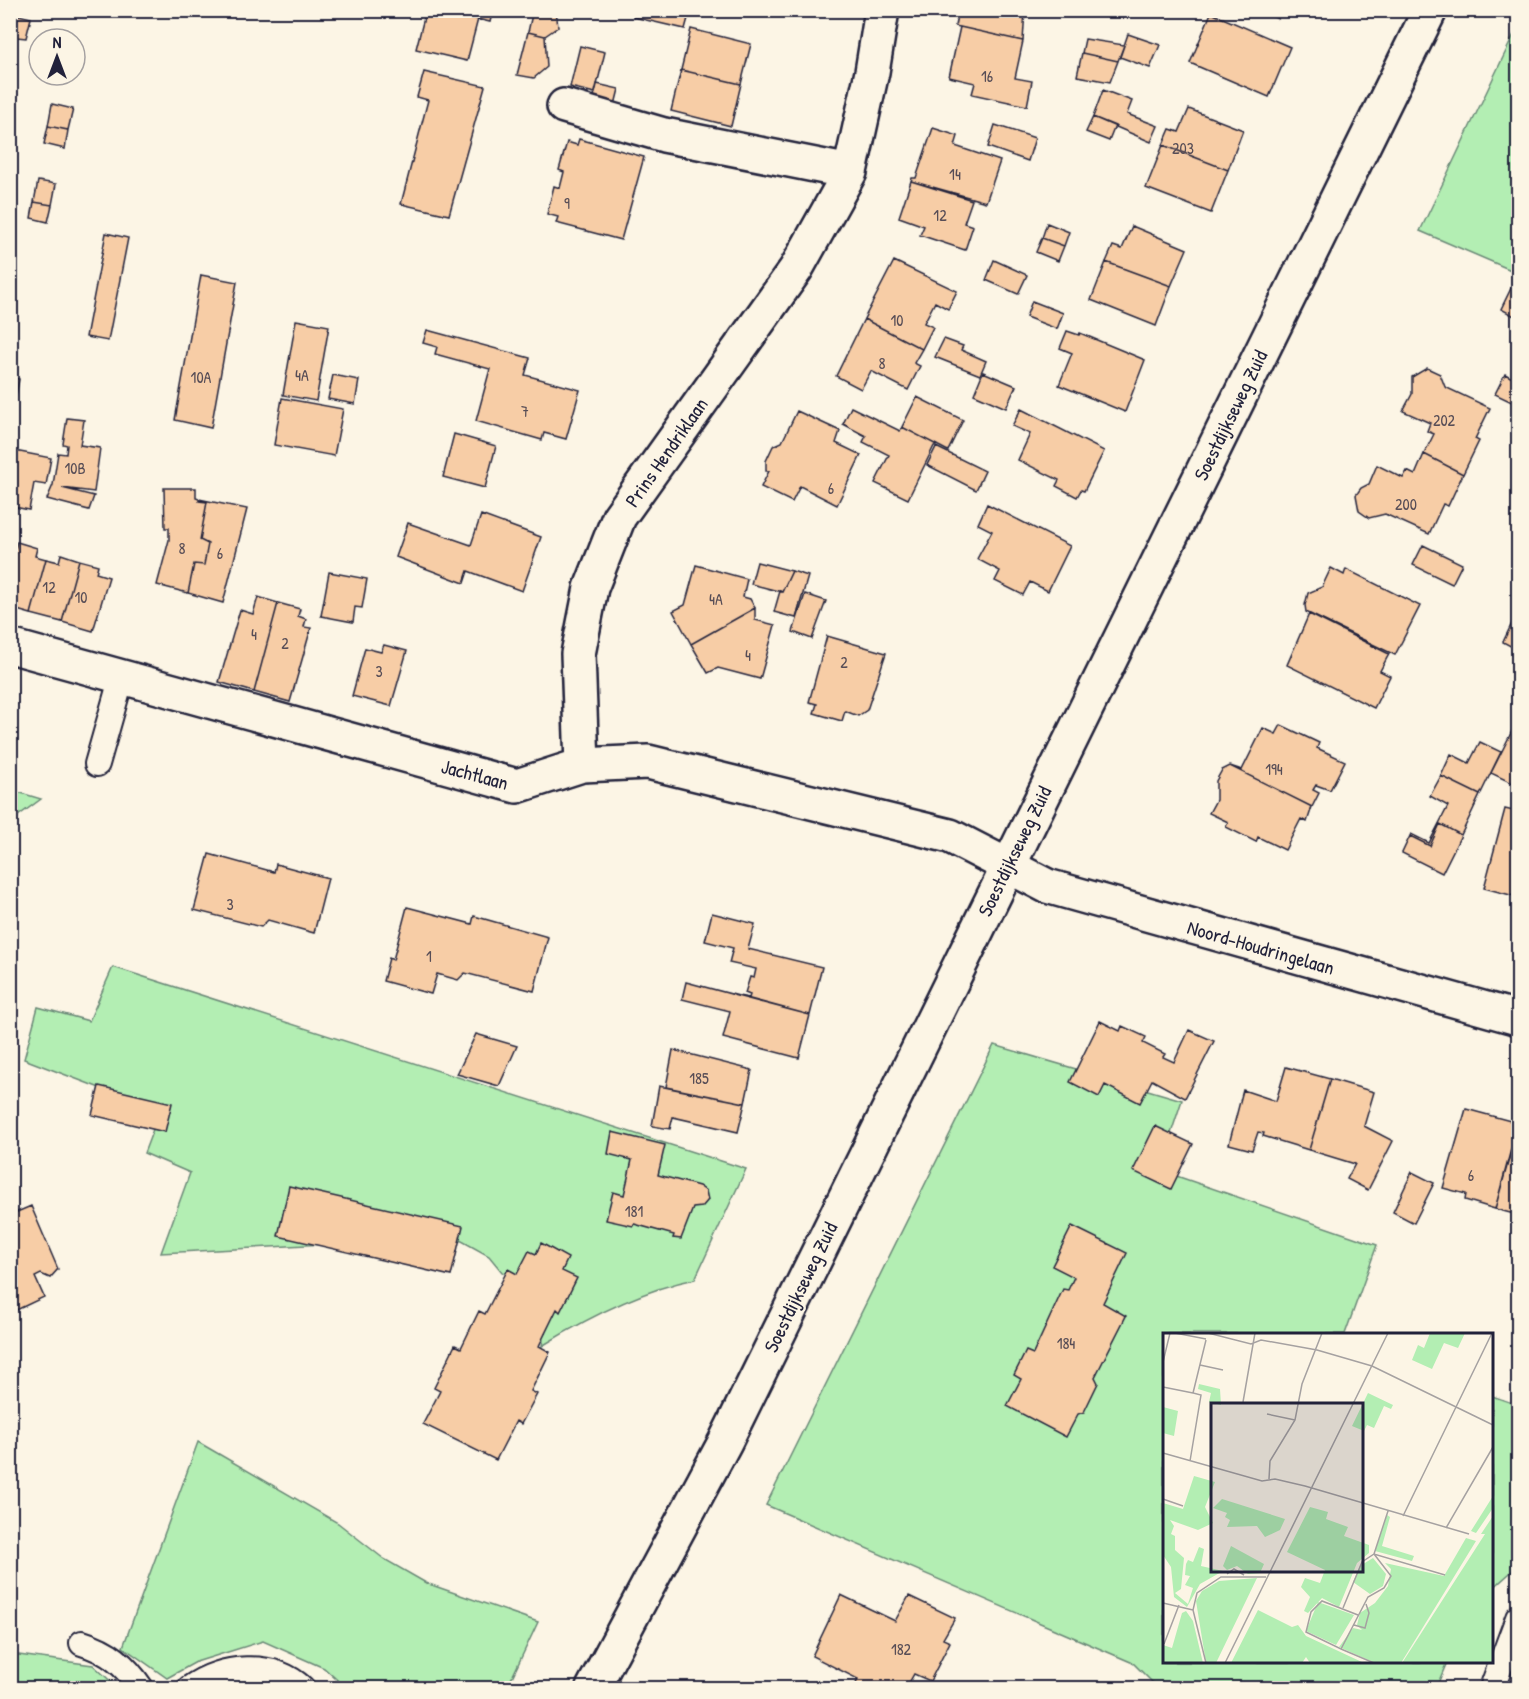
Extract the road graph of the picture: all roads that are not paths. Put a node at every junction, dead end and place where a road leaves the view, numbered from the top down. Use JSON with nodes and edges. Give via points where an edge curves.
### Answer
{"nodes":[{"id":1,"x":882,"y":10,"type":"edge"},
{"id":2,"x":1430,"y":10,"type":"edge"},
{"id":3,"x":564,"y":106,"type":"dead end"},
{"id":4,"x":850,"y":172,"type":"junction"},
{"id":5,"x":10,"y":646,"type":"edge"},
{"id":6,"x":122,"y":676,"type":"junction"},
{"id":7,"x":97,"y":764,"type":"dead end"},
{"id":8,"x":582,"y":765,"type":"junction"},
{"id":9,"x":1006,"y":867,"type":"junction"},
{"id":10,"x":1518,"y":1018,"type":"edge"},
{"id":11,"x":1518,"y":1618,"type":"edge"},
{"id":12,"x":82,"y":1643,"type":"dead end"},
{"id":13,"x":141,"y":1689,"type":"edge"},
{"id":14,"x":190,"y":1689,"type":"edge"},
{"id":15,"x":302,"y":1689,"type":"edge"},
{"id":16,"x":593,"y":1689,"type":"edge"},
{"id":17,"x":1492,"y":1689,"type":"edge"}],
"edges":[{"from":1,"to":4,"type":"street","name":"Prins Hendriklaan"},
{"from":2,"to":9,"type":"street","name":"Soestdijkseweg Zuid"},
{"from":3,"to":4,"type":"street","via":[[664,135]]},
{"from":4,"to":8,"type":"street","name":"Prins Hendriklaan","via":[[796,269],[619,517],[591,588],[578,654]]},
{"from":5,"to":6,"type":"street","name":"Jachtlaan"},
{"from":6,"to":7,"type":"lane"},
{"from":6,"to":8,"type":"street","name":"Jachtlaan","via":[[517,786]]},
{"from":8,"to":9,"type":"street","name":"Jachtlaan","via":[[648,762],[950,836]]},
{"from":9,"to":10,"type":"street","name":"Noord-Houdringelaan","via":[[1047,886]]},
{"from":9,"to":16,"type":"street","name":"Soestdijkseweg Zuid","via":[[724,1442]]},
{"from":11,"to":17,"type":"lane"},
{"from":12,"to":13,"type":"lane","via":[[103,1649],[122,1663]]},
{"from":14,"to":15,"type":"lane","via":[[237,1669],[269,1671]]}]}
